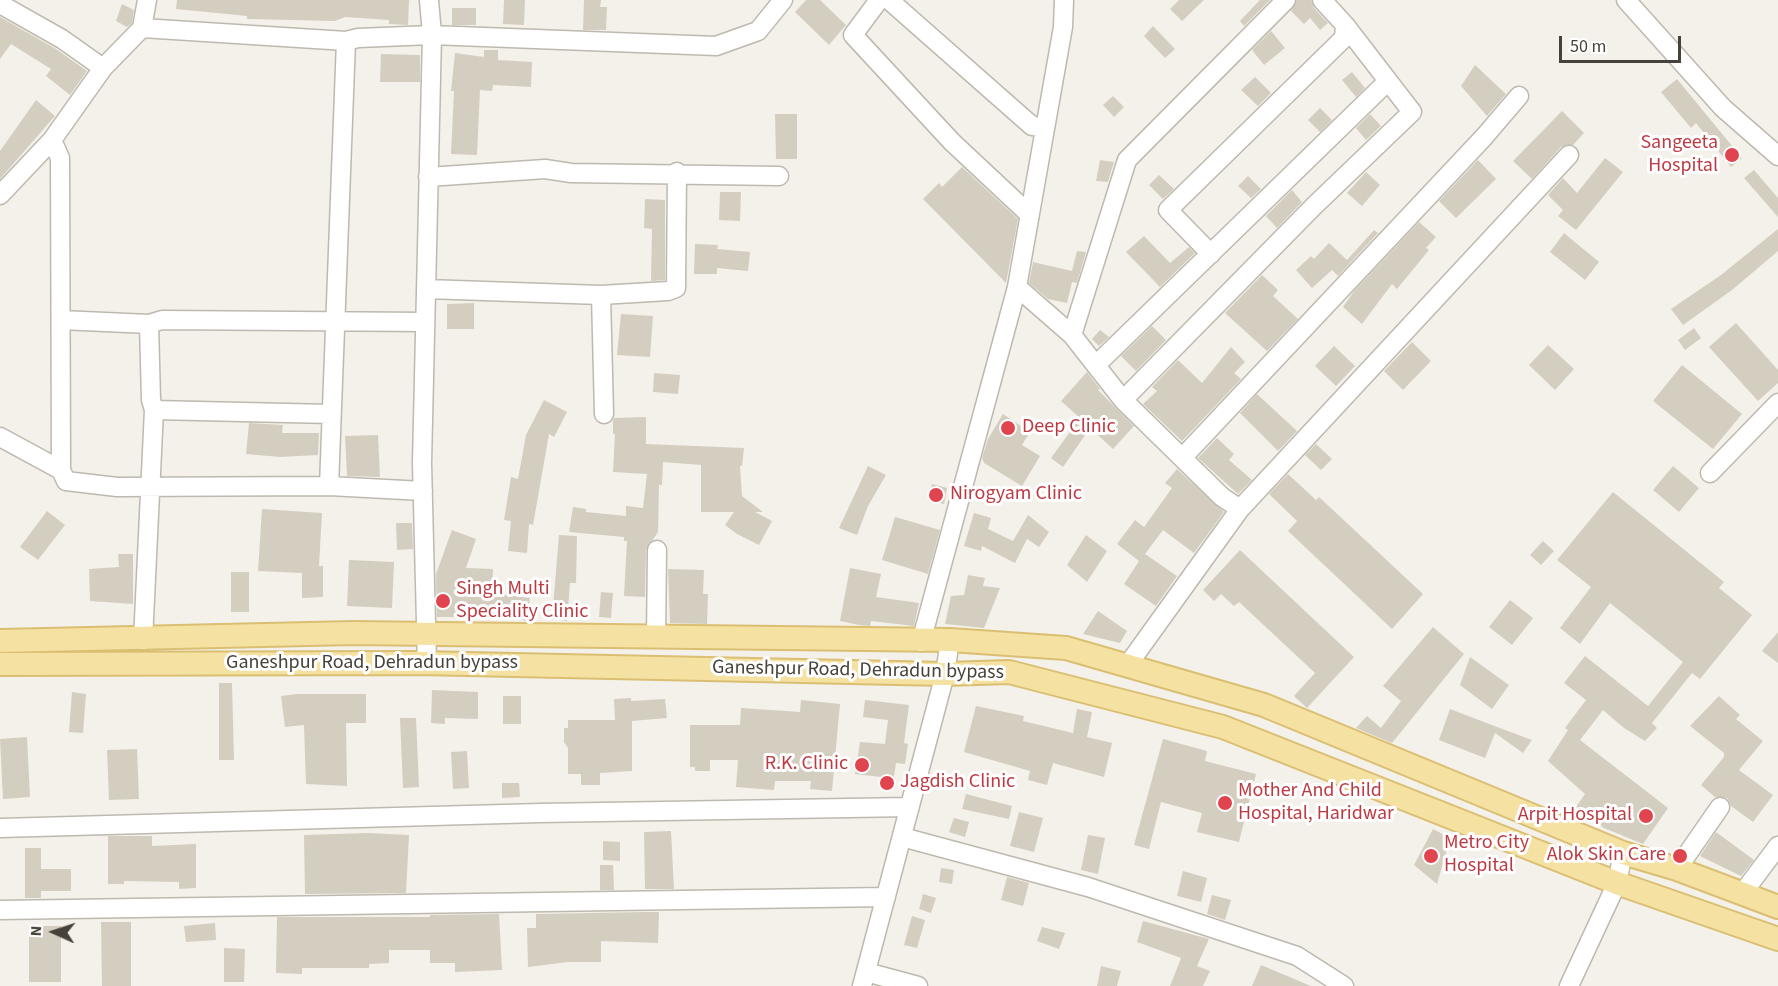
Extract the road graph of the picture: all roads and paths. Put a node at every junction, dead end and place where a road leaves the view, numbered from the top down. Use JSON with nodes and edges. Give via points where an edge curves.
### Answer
{"nodes":[{"id":1,"x":147,"y":0,"type":"edge"},
{"id":2,"x":429,"y":0,"type":"edge"},
{"id":3,"x":783,"y":0,"type":"edge"},
{"id":4,"x":879,"y":0,"type":"edge"},
{"id":5,"x":889,"y":0,"type":"edge"},
{"id":6,"x":1081,"y":0,"type":"edge"},
{"id":7,"x":1286,"y":0,"type":"edge"},
{"id":8,"x":1322,"y":0,"type":"edge"},
{"id":9,"x":1626,"y":0,"type":"edge"},
{"id":10,"x":0,"y":4,"type":"edge"},
{"id":11,"x":1064,"y":5,"type":"edge"},
{"id":12,"x":1345,"y":25,"type":"junction"},
{"id":13,"x":142,"y":28,"type":"junction"},
{"id":14,"x":432,"y":35,"type":"junction"},
{"id":15,"x":346,"y":41,"type":"junction"},
{"id":16,"x":103,"y":69,"type":"junction"},
{"id":17,"x":1387,"y":82,"type":"junction"},
{"id":18,"x":1519,"y":96,"type":"dead end"},
{"id":19,"x":1045,"y":127,"type":"junction"},
{"id":20,"x":52,"y":140,"type":"junction"},
{"id":21,"x":1773,"y":148,"type":"edge"},
{"id":22,"x":1569,"y":155,"type":"dead end"},
{"id":23,"x":677,"y":172,"type":"junction"},
{"id":24,"x":779,"y":176,"type":"dead end"},
{"id":25,"x":429,"y":177,"type":"junction"},
{"id":26,"x":0,"y":195,"type":"edge"},
{"id":27,"x":1030,"y":215,"type":"junction"},
{"id":28,"x":1211,"y":255,"type":"junction"},
{"id":29,"x":1017,"y":287,"type":"junction"},
{"id":30,"x":426,"y":289,"type":"junction"},
{"id":31,"x":601,"y":295,"type":"junction"},
{"id":32,"x":61,"y":320,"type":"junction"},
{"id":33,"x":425,"y":322,"type":"junction"},
{"id":34,"x":336,"y":323,"type":"junction"},
{"id":35,"x":149,"y":324,"type":"junction"},
{"id":36,"x":1072,"y":335,"type":"junction"},
{"id":37,"x":1096,"y":365,"type":"junction"},
{"id":38,"x":1123,"y":400,"type":"junction"},
{"id":39,"x":1778,"y":403,"type":"edge"},
{"id":40,"x":154,"y":410,"type":"junction"},
{"id":41,"x":330,"y":414,"type":"junction"},
{"id":42,"x":604,"y":414,"type":"dead end"},
{"id":43,"x":0,"y":437,"type":"edge"},
{"id":44,"x":1183,"y":457,"type":"junction"},
{"id":45,"x":61,"y":470,"type":"junction"},
{"id":46,"x":1710,"y":473,"type":"dead end"},
{"id":47,"x":329,"y":486,"type":"junction"},
{"id":48,"x":150,"y":487,"type":"junction"},
{"id":49,"x":423,"y":491,"type":"junction"},
{"id":50,"x":1240,"y":509,"type":"junction"},
{"id":51,"x":657,"y":550,"type":"dead end"},
{"id":52,"x":428,"y":634,"type":"junction"},
{"id":53,"x":656,"y":638,"type":"junction"},
{"id":54,"x":143,"y":640,"type":"junction"},
{"id":55,"x":950,"y":640,"type":"junction"},
{"id":56,"x":0,"y":641,"type":"edge"},
{"id":57,"x":921,"y":642,"type":"junction"},
{"id":58,"x":427,"y":663,"type":"junction"},
{"id":59,"x":0,"y":664,"type":"edge"},
{"id":60,"x":1127,"y":666,"type":"junction"},
{"id":61,"x":945,"y":674,"type":"junction"},
{"id":62,"x":910,"y":807,"type":"junction"},
{"id":63,"x":1720,"y":807,"type":"dead end"},
{"id":64,"x":0,"y":828,"type":"edge"},
{"id":65,"x":902,"y":837,"type":"junction"},
{"id":66,"x":1778,"y":846,"type":"edge"},
{"id":67,"x":1623,"y":853,"type":"junction"},
{"id":68,"x":1677,"y":869,"type":"junction"},
{"id":69,"x":1617,"y":883,"type":"junction"},
{"id":70,"x":1742,"y":894,"type":"junction"},
{"id":71,"x":886,"y":897,"type":"junction"},
{"id":72,"x":1778,"y":908,"type":"edge"},
{"id":73,"x":0,"y":910,"type":"edge"},
{"id":74,"x":1778,"y":939,"type":"edge"},
{"id":75,"x":864,"y":979,"type":"edge"},
{"id":76,"x":918,"y":986,"type":"edge"},
{"id":77,"x":1344,"y":986,"type":"edge"},
{"id":78,"x":1569,"y":986,"type":"edge"}],
"edges":[{"from":1,"to":13,"type":"street"},
{"from":2,"to":14,"type":"street"},
{"from":3,"to":14,"type":"street","via":[[758,31],[716,46]]},
{"from":4,"to":27,"type":"street","via":[[853,35],[952,142]]},
{"from":5,"to":19,"type":"street","via":[[1032,126]]},
{"from":6,"to":11,"type":"street"},
{"from":7,"to":36,"type":"street","via":[[1127,160]]},
{"from":8,"to":12,"type":"street"},
{"from":9,"to":21,"type":"street","via":[[1722,108]]},
{"from":10,"to":16,"type":"street","via":[[62,39]]},
{"from":11,"to":19,"type":"street"},
{"from":12,"to":17,"type":"street"},
{"from":12,"to":28,"type":"street","via":[[1344,38],[1168,210]]},
{"from":13,"to":15,"type":"street"},
{"from":13,"to":16,"type":"street"},
{"from":14,"to":15,"type":"street"},
{"from":14,"to":25,"type":"street"},
{"from":15,"to":34,"type":"street"},
{"from":16,"to":20,"type":"street"},
{"from":17,"to":28,"type":"street"},
{"from":17,"to":38,"type":"street","via":[[1412,112]]},
{"from":18,"to":44,"type":"street"},
{"from":19,"to":27,"type":"street"},
{"from":20,"to":26,"type":"street"},
{"from":20,"to":32,"type":"street","via":[[60,158]]},
{"from":22,"to":50,"type":"street"},
{"from":23,"to":24,"type":"street"},
{"from":23,"to":25,"type":"street","via":[[545,169]]},
{"from":23,"to":31,"type":"street","via":[[676,288]]},
{"from":25,"to":30,"type":"street"},
{"from":27,"to":29,"type":"street"},
{"from":28,"to":37,"type":"street"},
{"from":29,"to":36,"type":"street"},
{"from":29,"to":57,"type":"street"},
{"from":30,"to":31,"type":"street"},
{"from":30,"to":33,"type":"street"},
{"from":31,"to":42,"type":"street"},
{"from":32,"to":35,"type":"street"},
{"from":32,"to":45,"type":"street"},
{"from":33,"to":34,"type":"street"},
{"from":33,"to":49,"type":"street"},
{"from":34,"to":35,"type":"street","via":[[162,320]]},
{"from":34,"to":41,"type":"street"},
{"from":35,"to":40,"type":"street"},
{"from":36,"to":37,"type":"street"},
{"from":37,"to":38,"type":"street"},
{"from":38,"to":44,"type":"street"},
{"from":39,"to":46,"type":"street"},
{"from":40,"to":41,"type":"street"},
{"from":40,"to":48,"type":"street"},
{"from":41,"to":47,"type":"street"},
{"from":43,"to":45,"type":"street"},
{"from":44,"to":50,"type":"street","via":[[1222,497]]},
{"from":45,"to":48,"type":"street","via":[[66,482]]},
{"from":47,"to":48,"type":"street"},
{"from":47,"to":49,"type":"street"},
{"from":48,"to":54,"type":"street"},
{"from":49,"to":52,"type":"street"},
{"from":50,"to":60,"type":"street"},
{"from":51,"to":53,"type":"street"},
{"from":52,"to":53,"type":"main road"},
{"from":52,"to":54,"type":"main road"},
{"from":52,"to":58,"type":"street"},
{"from":53,"to":57,"type":"main road"},
{"from":54,"to":56,"type":"main road"},
{"from":55,"to":57,"type":"main road"},
{"from":55,"to":60,"type":"main road","via":[[1066,648]]},
{"from":55,"to":61,"type":"street"},
{"from":58,"to":59,"type":"main road","name":"Ganeshpur Road, Dehradun bypass"},
{"from":58,"to":61,"type":"main road","name":"Ganeshpur Road, Dehradun bypass"},
{"from":60,"to":67,"type":"main road","via":[[1264,705]]},
{"from":61,"to":62,"type":"street"},
{"from":61,"to":69,"type":"main road","name":"Ganeshpur Road, Dehradun bypass","via":[[1009,672],[1223,727]]},
{"from":62,"to":64,"type":"street"},
{"from":62,"to":65,"type":"street"},
{"from":63,"to":68,"type":"street"},
{"from":65,"to":71,"type":"street"},
{"from":65,"to":77,"type":"street","via":[[1088,887],[1297,956]]},
{"from":66,"to":70,"type":"street"},
{"from":67,"to":68,"type":"main road"},
{"from":67,"to":69,"type":"street"},
{"from":68,"to":70,"type":"main road"},
{"from":69,"to":74,"type":"main road","name":"Ganeshpur Road, Dehradun bypass"},
{"from":69,"to":78,"type":"street"},
{"from":70,"to":72,"type":"main road"},
{"from":71,"to":73,"type":"street"},
{"from":71,"to":75,"type":"street"},
{"from":75,"to":76,"type":"street"}]}
